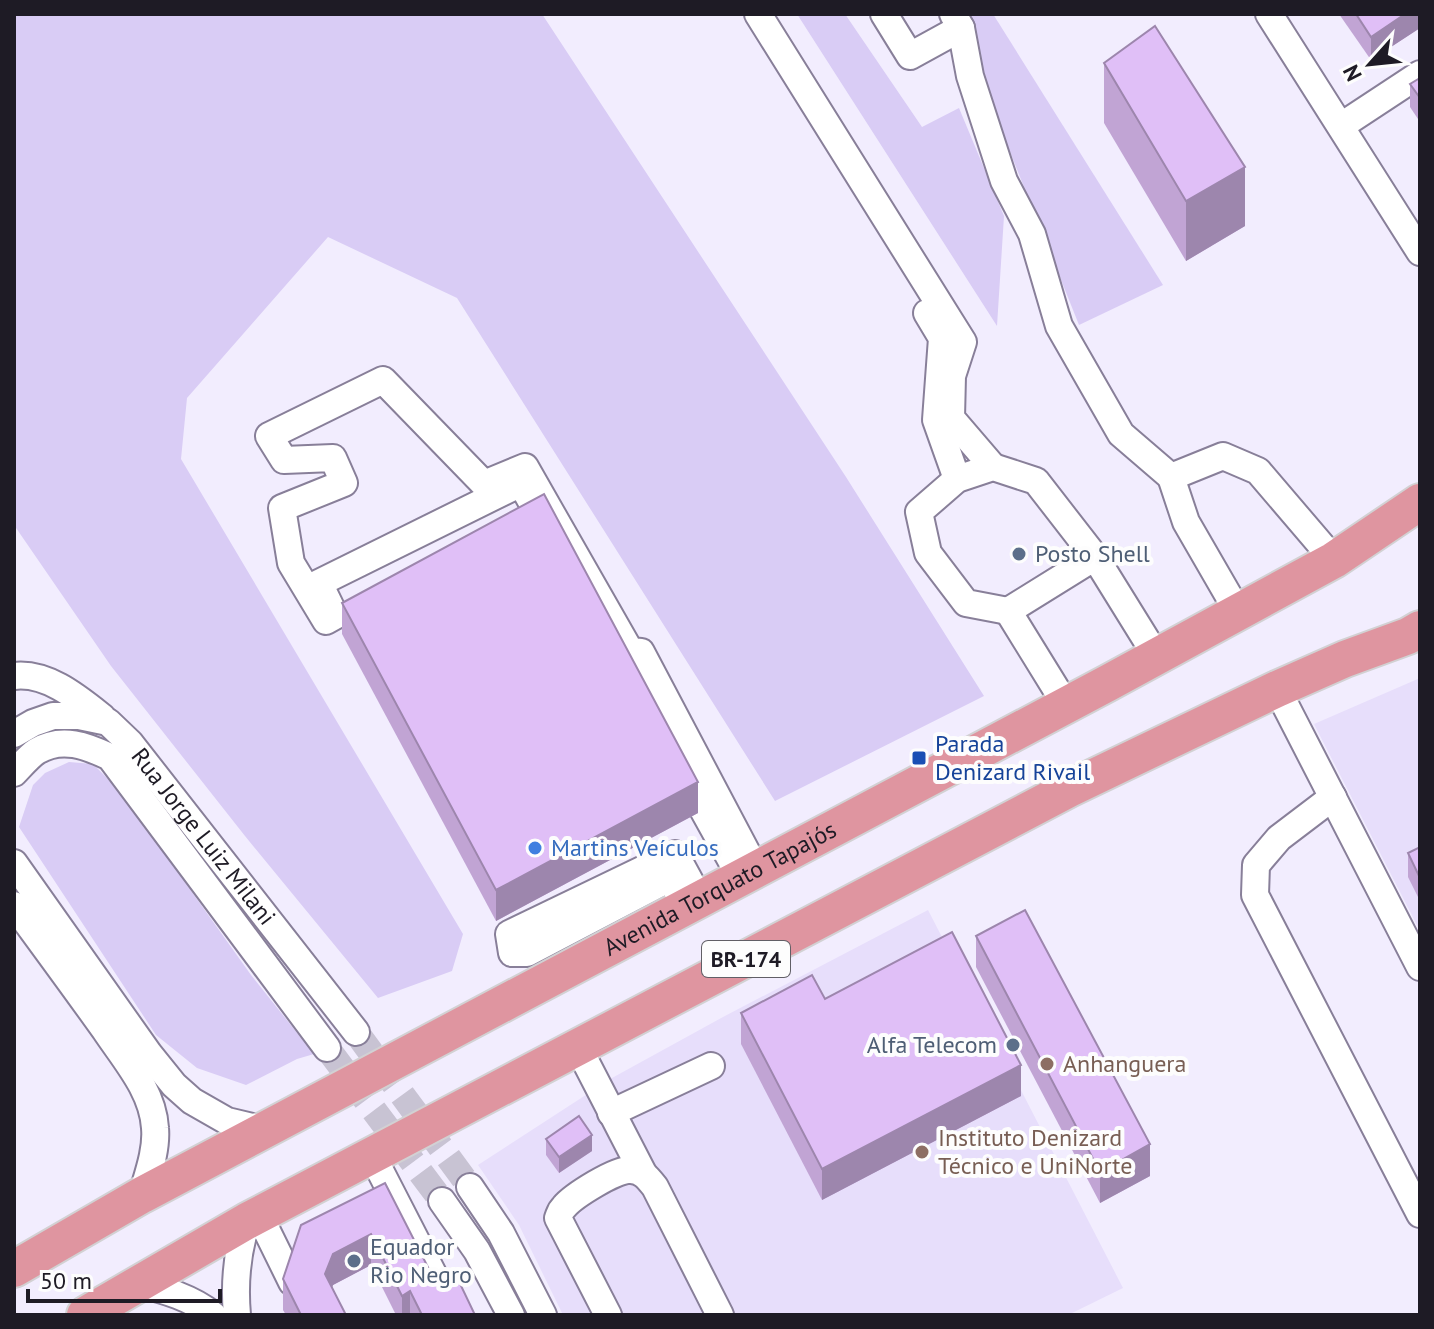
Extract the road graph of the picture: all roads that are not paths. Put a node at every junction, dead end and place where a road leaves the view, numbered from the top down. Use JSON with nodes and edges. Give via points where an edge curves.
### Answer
{"nodes":[{"id":1,"x":742,"y":14,"type":"edge"},
{"id":2,"x":758,"y":14,"type":"edge"},
{"id":3,"x":884,"y":14,"type":"edge"},
{"id":4,"x":1269,"y":14,"type":"edge"},
{"id":5,"x":957,"y":21,"type":"edge"},
{"id":6,"x":1420,"y":74,"type":"edge"},
{"id":7,"x":1341,"y":126,"type":"junction"},
{"id":8,"x":1420,"y":252,"type":"edge"},
{"id":9,"x":993,"y":467,"type":"junction"},
{"id":10,"x":1171,"y":477,"type":"junction"},
{"id":11,"x":957,"y":479,"type":"junction"},
{"id":12,"x":1420,"y":502,"type":"edge"},
{"id":13,"x":1420,"y":524,"type":"edge"},
{"id":14,"x":1095,"y":557,"type":"junction"},
{"id":15,"x":1334,"y":560,"type":"junction"},
{"id":16,"x":1420,"y":603,"type":"edge"},
{"id":17,"x":1008,"y":611,"type":"junction"},
{"id":18,"x":1238,"y":612,"type":"junction"},
{"id":19,"x":1420,"y":629,"type":"edge"},
{"id":20,"x":1157,"y":657,"type":"junction"},
{"id":21,"x":1345,"y":659,"type":"junction"},
{"id":22,"x":14,"y":676,"type":"edge"},
{"id":23,"x":1277,"y":689,"type":"junction"},
{"id":24,"x":1066,"y":705,"type":"junction"},
{"id":25,"x":108,"y":722,"type":"junction"},
{"id":26,"x":14,"y":734,"type":"edge"},
{"id":27,"x":14,"y":773,"type":"edge"},
{"id":28,"x":1333,"y":797,"type":"junction"},
{"id":29,"x":14,"y":863,"type":"edge"},
{"id":30,"x":748,"y":874,"type":"junction"},
{"id":31,"x":693,"y":904,"type":"junction"},
{"id":32,"x":14,"y":905,"type":"edge"},
{"id":33,"x":1420,"y":967,"type":"edge"},
{"id":34,"x":356,"y":1032,"type":"tunnel mouth"},
{"id":35,"x":578,"y":1047,"type":"junction"},
{"id":36,"x":327,"y":1048,"type":"tunnel mouth"},
{"id":37,"x":711,"y":1066,"type":"dead end"},
{"id":38,"x":611,"y":1113,"type":"junction"},
{"id":39,"x":265,"y":1130,"type":"junction"},
{"id":40,"x":372,"y":1155,"type":"junction"},
{"id":41,"x":643,"y":1173,"type":"junction"},
{"id":42,"x":470,"y":1187,"type":"tunnel mouth"},
{"id":43,"x":142,"y":1195,"type":"junction"},
{"id":44,"x":442,"y":1201,"type":"tunnel mouth"},
{"id":45,"x":1420,"y":1214,"type":"edge"},
{"id":46,"x":253,"y":1218,"type":"junction"},
{"id":47,"x":14,"y":1269,"type":"edge"},
{"id":48,"x":292,"y":1282,"type":"edge"},
{"id":49,"x":139,"y":1284,"type":"junction"},
{"id":50,"x":448,"y":1303,"type":"edge"},
{"id":51,"x":85,"y":1315,"type":"edge"},
{"id":52,"x":213,"y":1315,"type":"edge"},
{"id":53,"x":237,"y":1315,"type":"edge"},
{"id":54,"x":511,"y":1315,"type":"edge"},
{"id":55,"x":543,"y":1315,"type":"edge"},
{"id":56,"x":608,"y":1315,"type":"edge"},
{"id":57,"x":720,"y":1315,"type":"edge"}],
"edges":[{"from":1,"to":11,"type":"street","via":[[942,338],[936,420]]},
{"from":2,"to":9,"type":"street","via":[[963,342],[952,376],[951,418]]},
{"from":3,"to":5,"type":"street","via":[[910,56]]},
{"from":4,"to":7,"type":"street"},
{"from":5,"to":10,"type":"street","via":[[1004,181],[1032,234],[1059,326],[1121,434]]},
{"from":6,"to":7,"type":"street"},
{"from":7,"to":8,"type":"street"},
{"from":9,"to":11,"type":"street"},
{"from":9,"to":14,"type":"street","via":[[1036,481]]},
{"from":10,"to":15,"type":"street","via":[[1223,456],[1258,471]]},
{"from":10,"to":18,"type":"street","via":[[1186,522]]},
{"from":11,"to":17,"type":"street","via":[[919,512],[928,553],[966,603]]},
{"from":12,"to":15,"type":"highway","name":"Avenida Torquato Tapajós"},
{"from":13,"to":15,"type":"highway"},
{"from":14,"to":17,"type":"street"},
{"from":14,"to":20,"type":"street"},
{"from":15,"to":18,"type":"highway","name":"Avenida Torquato Tapajós"},
{"from":16,"to":21,"type":"highway"},
{"from":17,"to":24,"type":"street"},
{"from":18,"to":20,"type":"highway","name":"Avenida Torquato Tapajós"},
{"from":19,"to":21,"type":"highway","number":"BR-174"},
{"from":20,"to":24,"type":"highway","name":"Avenida Torquato Tapajós"},
{"from":21,"to":23,"type":"highway","number":"BR-174"},
{"from":22,"to":25,"type":"street","name":"Rua Jorge Luiz Milani","via":[[54,685]]},
{"from":23,"to":28,"type":"street"},
{"from":23,"to":35,"type":"highway","number":"BR-174","via":[[1069,789]]},
{"from":24,"to":30,"type":"highway","name":"Avenida Torquato Tapajós"},
{"from":25,"to":26,"type":"street","via":[[53,716]]},
{"from":25,"to":34,"type":"street","name":"Rua Jorge Luiz Milani","via":[[130,743]]},
{"from":27,"to":36,"type":"street","name":"Rua Jorge Luiz Milani","via":[[37,751],[59,743],[86,746],[110,757]]},
{"from":28,"to":33,"type":"street"},
{"from":28,"to":45,"type":"street","via":[[1279,838],[1256,865],[1255,895]]},
{"from":29,"to":39,"type":"street","via":[[174,1085],[227,1121]]},
{"from":30,"to":30,"type":"street","via":[[641,652],[630,651],[525,467],[484,484],[383,380],[269,436],[284,460],[333,458],[344,483],[282,508],[291,563],[326,621],[335,616],[319,583],[521,483]]},
{"from":30,"to":31,"type":"highway","name":"Avenida Torquato Tapajós"},
{"from":31,"to":31,"type":"street","via":[[675,854],[509,934],[512,953],[527,953],[670,878]]},
{"from":31,"to":39,"type":"highway","name":"Avenida Torquato Tapajós"},
{"from":32,"to":43,"type":"street","via":[[150,1103],[155,1129]]},
{"from":35,"to":38,"type":"street"},
{"from":35,"to":40,"type":"highway","number":"BR-174"},
{"from":37,"to":38,"type":"street"},
{"from":38,"to":41,"type":"street"},
{"from":39,"to":43,"type":"highway","name":"Avenida Torquato Tapajós"},
{"from":40,"to":46,"type":"highway","number":"BR-174"},
{"from":40,"to":50,"type":"street"},
{"from":41,"to":56,"type":"street","via":[[629,1169],[611,1174],[572,1199],[558,1218]]},
{"from":41,"to":57,"type":"street","via":[[663,1199]]},
{"from":42,"to":55,"type":"street","via":[[501,1233]]},
{"from":43,"to":47,"type":"highway","name":"Avenida Torquato Tapajós"},
{"from":44,"to":54,"type":"street","via":[[477,1251]]},
{"from":46,"to":48,"type":"street"},
{"from":46,"to":49,"type":"highway","number":"BR-174"},
{"from":46,"to":53,"type":"street","via":[[240,1243],[236,1267]]},
{"from":49,"to":51,"type":"highway","number":"BR-174"},
{"from":49,"to":52,"type":"street","via":[[182,1297]]}]}
